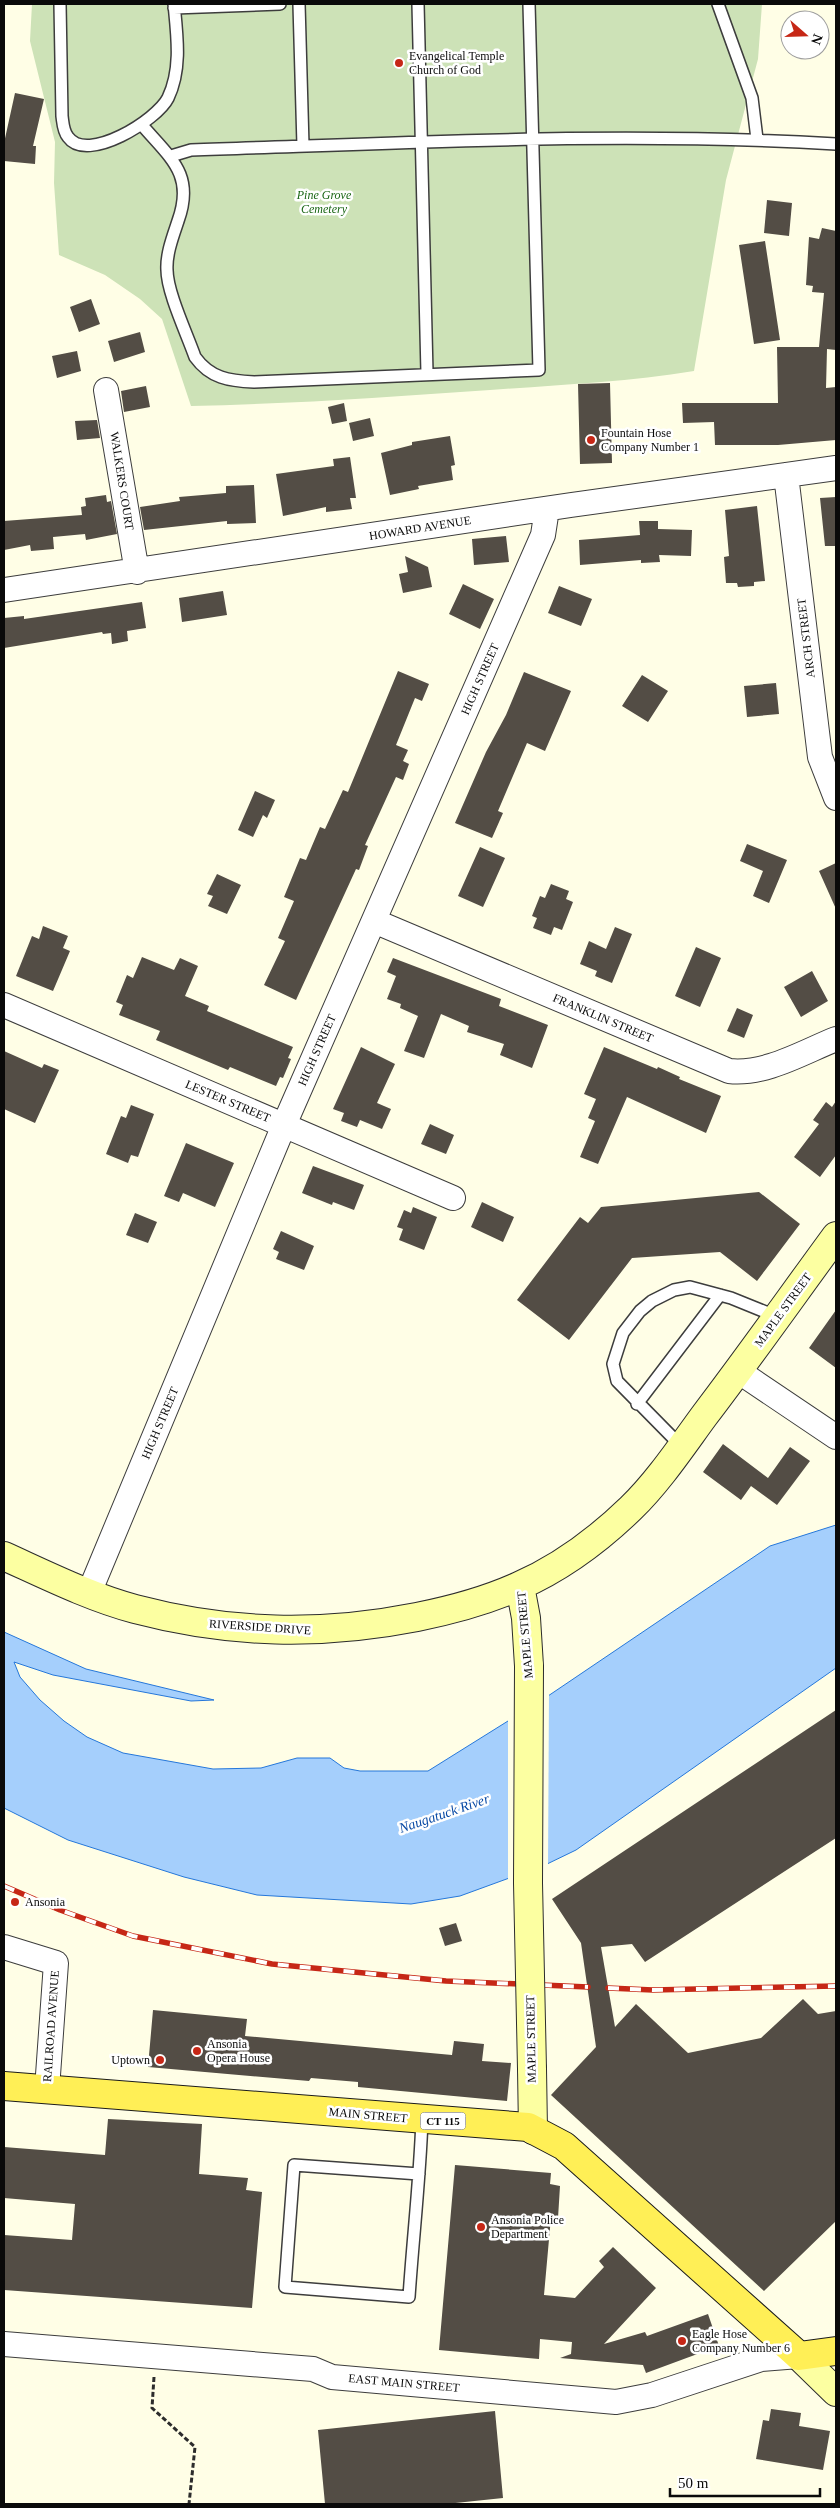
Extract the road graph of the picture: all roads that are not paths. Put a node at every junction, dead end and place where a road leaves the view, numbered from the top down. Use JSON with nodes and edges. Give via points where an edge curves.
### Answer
{"nodes":[{"id":1,"x":60,"y":4,"type":"edge"},
{"id":2,"x":280,"y":4,"type":"edge"},
{"id":3,"x":299,"y":4,"type":"edge"},
{"id":4,"x":418,"y":4,"type":"edge"},
{"id":5,"x":529,"y":4,"type":"edge"},
{"id":6,"x":718,"y":4,"type":"edge"},
{"id":7,"x":174,"y":6,"type":"edge"},
{"id":8,"x":142,"y":125,"type":"junction"},
{"id":9,"x":533,"y":139,"type":"junction"},
{"id":10,"x":758,"y":139,"type":"junction"},
{"id":11,"x":421,"y":142,"type":"junction"},
{"id":12,"x":836,"y":144,"type":"edge"},
{"id":13,"x":302,"y":146,"type":"junction"},
{"id":14,"x":171,"y":156,"type":"junction"},
{"id":15,"x":427,"y":373,"type":"junction"},
{"id":16,"x":106,"y":390,"type":"dead end"},
{"id":17,"x":836,"y":468,"type":"edge"},
{"id":18,"x":786,"y":475,"type":"junction"},
{"id":19,"x":547,"y":509,"type":"junction"},
{"id":20,"x":137,"y":572,"type":"junction"},
{"id":21,"x":4,"y":590,"type":"edge"},
{"id":22,"x":836,"y":798,"type":"edge"},
{"id":23,"x":374,"y":921,"type":"junction"},
{"id":24,"x":4,"y":1005,"type":"edge"},
{"id":25,"x":836,"y":1039,"type":"edge"},
{"id":26,"x":284,"y":1125,"type":"junction"},
{"id":27,"x":453,"y":1198,"type":"dead end"},
{"id":28,"x":836,"y":1236,"type":"edge"},
{"id":29,"x":720,"y":1294,"type":"junction"},
{"id":30,"x":778,"y":1316,"type":"junction"},
{"id":31,"x":738,"y":1371,"type":"junction"},
{"id":32,"x":637,"y":1404,"type":"junction"},
{"id":33,"x":836,"y":1437,"type":"edge"},
{"id":34,"x":682,"y":1446,"type":"junction"},
{"id":35,"x":4,"y":1556,"type":"edge"},
{"id":36,"x":520,"y":1586,"type":"junction"},
{"id":37,"x":89,"y":1593,"type":"junction"},
{"id":38,"x":4,"y":1947,"type":"edge"},
{"id":39,"x":4,"y":2086,"type":"edge"},
{"id":40,"x":47,"y":2089,"type":"junction"},
{"id":41,"x":422,"y":2119,"type":"junction"},
{"id":42,"x":533,"y":2130,"type":"junction"},
{"id":43,"x":419,"y":2174,"type":"junction"},
{"id":44,"x":4,"y":2344,"type":"edge"},
{"id":45,"x":836,"y":2351,"type":"edge"},
{"id":46,"x":799,"y":2356,"type":"junction"},
{"id":47,"x":836,"y":2392,"type":"edge"}],
"edges":[{"from":1,"to":8,"type":"lane","via":[[62,116],[68,138],[76,144],[94,146]]},
{"from":2,"to":7,"type":"lane"},
{"from":3,"to":13,"type":"lane"},
{"from":4,"to":11,"type":"lane"},
{"from":5,"to":9,"type":"lane"},
{"from":6,"to":10,"type":"lane","via":[[752,98]]},
{"from":7,"to":8,"type":"lane","via":[[177,59],[172,88],[157,113]]},
{"from":8,"to":14,"type":"lane"},
{"from":9,"to":10,"type":"lane"},
{"from":9,"to":11,"type":"lane"},
{"from":9,"to":15,"type":"lane","via":[[539,370]]},
{"from":10,"to":12,"type":"lane"},
{"from":11,"to":13,"type":"lane"},
{"from":11,"to":15,"type":"lane"},
{"from":13,"to":14,"type":"lane","via":[[191,150]]},
{"from":14,"to":15,"type":"lane","via":[[180,172],[182,202],[167,269],[195,357],[202,366],[222,378],[254,382]]},
{"from":16,"to":20,"type":"street","name":"WALKERS COURT"},
{"from":17,"to":18,"type":"street","name":"HOWARD AVENUE"},
{"from":18,"to":19,"type":"street","name":"HOWARD AVENUE"},
{"from":18,"to":22,"type":"street","name":"ARCH STREET","via":[[820,757]]},
{"from":19,"to":20,"type":"street","name":"HOWARD AVENUE"},
{"from":19,"to":23,"type":"street","name":"HIGH STREET","via":[[543,535]]},
{"from":20,"to":21,"type":"street","name":"HOWARD AVENUE"},
{"from":23,"to":25,"type":"street","name":"FRANKLIN STREET","via":[[729,1071],[764,1068]]},
{"from":23,"to":26,"type":"street","name":"HIGH STREET"},
{"from":24,"to":26,"type":"street","name":"LESTER STREET"},
{"from":26,"to":27,"type":"street","name":"LESTER STREET"},
{"from":26,"to":37,"type":"street","name":"HIGH STREET"},
{"from":28,"to":30,"type":"main road","name":"MAPLE STREET"},
{"from":29,"to":30,"type":"lane"},
{"from":29,"to":32,"type":"lane"},
{"from":29,"to":32,"type":"lane","via":[[690,1287],[674,1290],[640,1310],[623,1333],[613,1364],[618,1381]]},
{"from":30,"to":31,"type":"main road","name":"MAPLE STREET"},
{"from":31,"to":33,"type":"street"},
{"from":31,"to":34,"type":"main road","name":"MAPLE STREET"},
{"from":32,"to":34,"type":"lane"},
{"from":34,"to":36,"type":"main road","name":"MAPLE STREET","via":[[633,1506],[596,1538]]},
{"from":35,"to":37,"type":"main road","name":"RIVERSIDE DRIVE"},
{"from":36,"to":37,"type":"main road","name":"RIVERSIDE DRIVE","via":[[459,1608],[431,1614],[374,1625],[296,1631],[196,1623],[134,1609]]},
{"from":36,"to":42,"type":"main road","name":"MAPLE STREET","bridge":true,"via":[[529,1666],[528,1883]]},
{"from":38,"to":40,"type":"street","name":"RAILROAD AVENUE","via":[[56,1963]]},
{"from":39,"to":40,"type":"main road","name":"MAIN STREET","number":"CT 115"},
{"from":40,"to":41,"type":"main road","name":"MAIN STREET","number":"CT 115"},
{"from":41,"to":42,"type":"main road","name":"MAIN STREET","number":"CT 115"},
{"from":41,"to":43,"type":"lane"},
{"from":42,"to":46,"type":"main road","name":"MAIN STREET","number":"CT 115","via":[[564,2146]]},
{"from":43,"to":43,"type":"lane","via":[[408,2296],[285,2287],[294,2165]]},
{"from":44,"to":46,"type":"street","name":"EAST MAIN STREET","via":[[313,2369],[332,2376],[616,2402],[652,2395],[761,2359]]},
{"from":45,"to":46,"type":"main road"},
{"from":46,"to":47,"type":"main road"}]}
